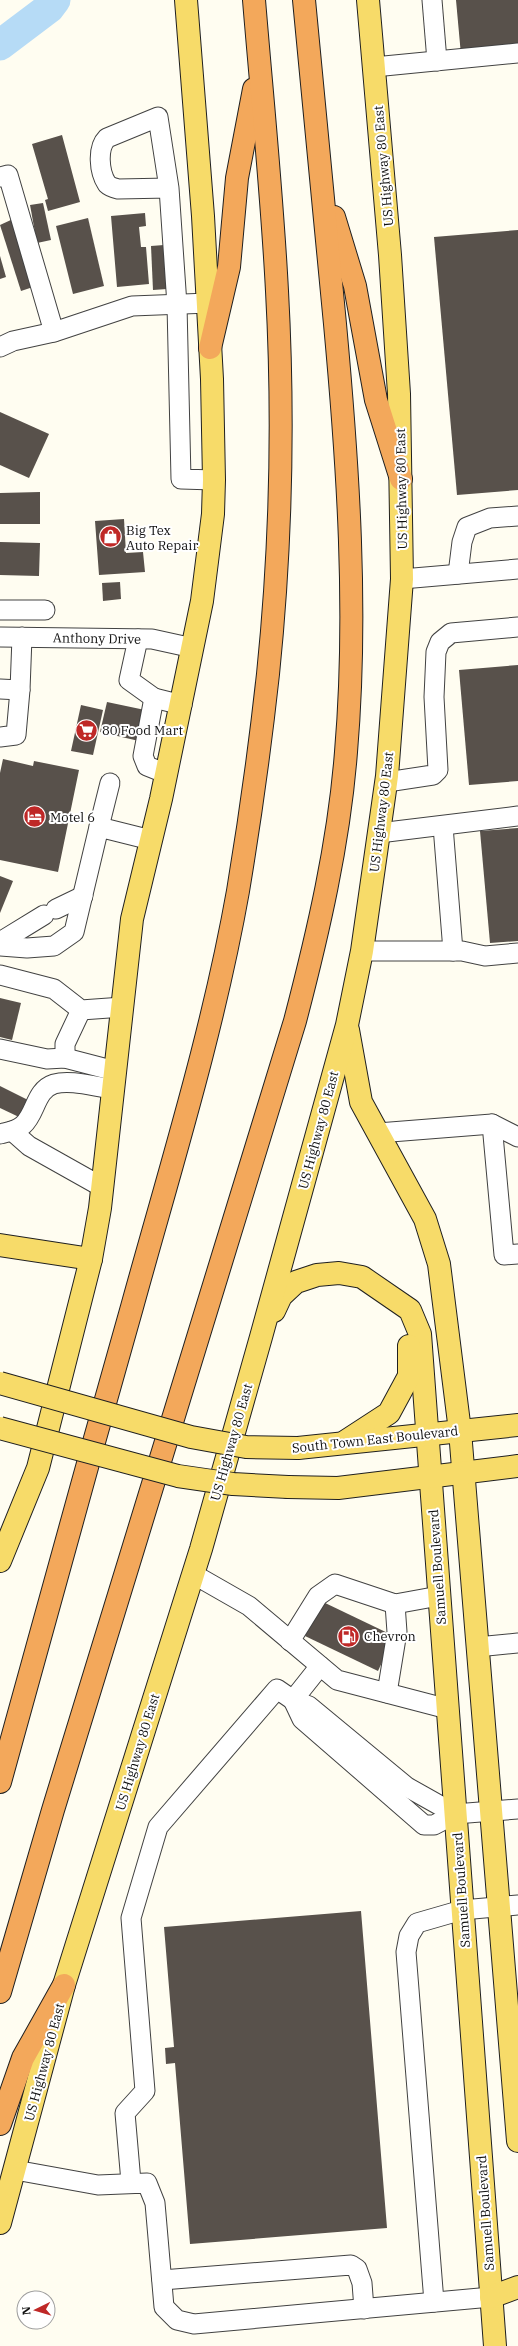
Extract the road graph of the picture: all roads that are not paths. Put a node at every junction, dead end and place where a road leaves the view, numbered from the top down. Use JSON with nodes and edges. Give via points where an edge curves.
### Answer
{"nodes":[{"id":1,"x":186,"y":0,"type":"edge"},
{"id":2,"x":254,"y":0,"type":"edge"},
{"id":3,"x":304,"y":0,"type":"edge"},
{"id":4,"x":368,"y":0,"type":"edge"},
{"id":5,"x":432,"y":0,"type":"edge"},
{"id":6,"x":518,"y":53,"type":"edge"},
{"id":7,"x":437,"y":61,"type":"junction"},
{"id":8,"x":260,"y":63,"type":"junction"},
{"id":9,"x":374,"y":68,"type":"junction"},
{"id":10,"x":321,"y":173,"type":"junction"},
{"id":11,"x":0,"y":177,"type":"edge"},
{"id":12,"x":169,"y":188,"type":"junction"},
{"id":13,"x":209,"y":303,"type":"junction"},
{"id":14,"x":177,"y":305,"type":"junction"},
{"id":15,"x":54,"y":332,"type":"junction"},
{"id":16,"x":0,"y":347,"type":"edge"},
{"id":17,"x":210,"y":348,"type":"junction"},
{"id":18,"x":400,"y":479,"type":"junction"},
{"id":19,"x":214,"y":480,"type":"junction"},
{"id":20,"x":518,"y":516,"type":"edge"},
{"id":21,"x":518,"y":569,"type":"edge"},
{"id":22,"x":458,"y":574,"type":"junction"},
{"id":23,"x":402,"y":579,"type":"junction"},
{"id":24,"x":0,"y":610,"type":"edge"},
{"id":25,"x":45,"y":610,"type":"dead end"},
{"id":26,"x":518,"y":627,"type":"edge"},
{"id":27,"x":22,"y":636,"type":"junction"},
{"id":28,"x":0,"y":637,"type":"edge"},
{"id":29,"x":138,"y":639,"type":"junction"},
{"id":30,"x":193,"y":648,"type":"junction"},
{"id":31,"x":0,"y":689,"type":"edge"},
{"id":32,"x":20,"y":690,"type":"junction"},
{"id":33,"x":154,"y":698,"type":"junction"},
{"id":34,"x":182,"y":705,"type":"junction"},
{"id":35,"x":0,"y":737,"type":"edge"},
{"id":36,"x":167,"y":774,"type":"junction"},
{"id":37,"x":386,"y":782,"type":"junction"},
{"id":38,"x":110,"y":783,"type":"dead end"},
{"id":39,"x":518,"y":816,"type":"edge"},
{"id":40,"x":443,"y":826,"type":"junction"},
{"id":41,"x":99,"y":827,"type":"junction"},
{"id":42,"x":379,"y":834,"type":"junction"},
{"id":43,"x":151,"y":840,"type":"junction"},
{"id":44,"x":83,"y":896,"type":"junction"},
{"id":45,"x":0,"y":942,"type":"edge"},
{"id":46,"x":0,"y":946,"type":"edge"},
{"id":47,"x":362,"y":951,"type":"junction"},
{"id":48,"x":453,"y":951,"type":"junction"},
{"id":49,"x":518,"y":953,"type":"edge"},
{"id":50,"x":0,"y":975,"type":"edge"},
{"id":51,"x":123,"y":1007,"type":"junction"},
{"id":52,"x":81,"y":1010,"type":"junction"},
{"id":53,"x":347,"y":1025,"type":"junction"},
{"id":54,"x":0,"y":1049,"type":"edge"},
{"id":55,"x":64,"y":1058,"type":"junction"},
{"id":56,"x":114,"y":1080,"type":"junction"},
{"id":57,"x":492,"y":1124,"type":"junction"},
{"id":58,"x":6,"y":1133,"type":"edge"},
{"id":59,"x":378,"y":1133,"type":"junction"},
{"id":60,"x":518,"y":1137,"type":"edge"},
{"id":61,"x":102,"y":1187,"type":"junction"},
{"id":62,"x":0,"y":1245,"type":"edge"},
{"id":63,"x":518,"y":1254,"type":"edge"},
{"id":64,"x":90,"y":1259,"type":"junction"},
{"id":65,"x":392,"y":1298,"type":"junction"},
{"id":66,"x":262,"y":1337,"type":"junction"},
{"id":67,"x":0,"y":1383,"type":"edge"},
{"id":68,"x":518,"y":1425,"type":"edge"},
{"id":69,"x":0,"y":1428,"type":"edge"},
{"id":70,"x":460,"y":1431,"type":"junction"},
{"id":71,"x":428,"y":1434,"type":"junction"},
{"id":72,"x":341,"y":1444,"type":"junction"},
{"id":73,"x":518,"y":1466,"type":"edge"},
{"id":74,"x":462,"y":1472,"type":"junction"},
{"id":75,"x":431,"y":1476,"type":"junction"},
{"id":76,"x":0,"y":1562,"type":"edge"},
{"id":77,"x":193,"y":1574,"type":"junction"},
{"id":78,"x":439,"y":1596,"type":"junction"},
{"id":79,"x":395,"y":1604,"type":"junction"},
{"id":80,"x":290,"y":1641,"type":"junction"},
{"id":81,"x":518,"y":1643,"type":"edge"},
{"id":82,"x":477,"y":1647,"type":"junction"},
{"id":83,"x":320,"y":1666,"type":"junction"},
{"id":84,"x":386,"y":1693,"type":"junction"},
{"id":85,"x":293,"y":1700,"type":"junction"},
{"id":86,"x":448,"y":1709,"type":"junction"},
{"id":87,"x":0,"y":1782,"type":"edge"},
{"id":88,"x":518,"y":1809,"type":"edge"},
{"id":89,"x":490,"y":1811,"type":"junction"},
{"id":90,"x":456,"y":1814,"type":"junction"},
{"id":91,"x":508,"y":1906,"type":"edge"},
{"id":92,"x":462,"y":1910,"type":"junction"},
{"id":93,"x":64,"y":1985,"type":"junction"},
{"id":94,"x":0,"y":1992,"type":"edge"},
{"id":95,"x":0,"y":2124,"type":"edge"},
{"id":96,"x":518,"y":2141,"type":"edge"},
{"id":97,"x":15,"y":2170,"type":"junction"},
{"id":98,"x":130,"y":2182,"type":"junction"},
{"id":99,"x":0,"y":2223,"type":"edge"},
{"id":100,"x":162,"y":2280,"type":"junction"},
{"id":101,"x":518,"y":2287,"type":"edge"},
{"id":102,"x":491,"y":2298,"type":"junction"},
{"id":103,"x":434,"y":2302,"type":"junction"},
{"id":104,"x":364,"y":2309,"type":"junction"},
{"id":105,"x":495,"y":2346,"type":"edge"}],
"edges":[{"from":1,"to":13,"type":"main road"},
{"from":2,"to":8,"type":"highway"},
{"from":3,"to":10,"type":"highway"},
{"from":4,"to":9,"type":"main road","name":"US Highway 80 East"},
{"from":5,"to":7,"type":"street"},
{"from":6,"to":7,"type":"street"},
{"from":7,"to":9,"type":"street"},
{"from":8,"to":17,"type":"highway","via":[[237,178],[229,267]]},
{"from":8,"to":87,"type":"highway","via":[[277,290],[280,481],[268,674],[239,885],[217,990],[179,1138]]},
{"from":9,"to":18,"type":"main road","name":"US Highway 80 East","via":[[399,394]]},
{"from":10,"to":18,"type":"highway","via":[[355,286],[376,400]]},
{"from":10,"to":94,"type":"highway","via":[[344,427],[350,524],[351,619],[346,752],[335,839],[318,931],[295,1021],[53,1810]]},
{"from":11,"to":15,"type":"street","via":[[8,175]]},
{"from":12,"to":12,"type":"street","via":[[158,117],[103,142],[99,154],[106,183],[111,187],[118,190]]},
{"from":12,"to":14,"type":"street"},
{"from":13,"to":14,"type":"street"},
{"from":13,"to":17,"type":"main road"},
{"from":14,"to":15,"type":"street","via":[[132,306]]},
{"from":14,"to":19,"type":"street","via":[[181,479]]},
{"from":15,"to":16,"type":"street","via":[[13,341]]},
{"from":17,"to":19,"type":"main road"},
{"from":18,"to":23,"type":"main road","name":"US Highway 80 East"},
{"from":19,"to":30,"type":"main road","via":[[213,514]]},
{"from":20,"to":22,"type":"street","via":[[490,518],[468,528],[462,542]]},
{"from":21,"to":22,"type":"street"},
{"from":22,"to":23,"type":"street"},
{"from":23,"to":37,"type":"main road","name":"US Highway 80 East"},
{"from":24,"to":25,"type":"street"},
{"from":26,"to":37,"type":"street","via":[[451,633],[440,642],[436,652],[434,697],[438,770],[433,775]]},
{"from":27,"to":28,"type":"street","name":"Anthony Drive"},
{"from":27,"to":29,"type":"street","name":"Anthony Drive"},
{"from":27,"to":32,"type":"street"},
{"from":29,"to":30,"type":"street","name":"Anthony Drive","via":[[152,639]]},
{"from":29,"to":33,"type":"street","via":[[129,680]]},
{"from":30,"to":34,"type":"main road"},
{"from":31,"to":32,"type":"street"},
{"from":32,"to":35,"type":"street","via":[[16,735]]},
{"from":33,"to":34,"type":"street"},
{"from":33,"to":36,"type":"street","via":[[143,756],[147,766]]},
{"from":34,"to":36,"type":"main road"},
{"from":36,"to":43,"type":"main road"},
{"from":37,"to":42,"type":"main road","name":"US Highway 80 East"},
{"from":38,"to":41,"type":"street"},
{"from":39,"to":40,"type":"street"},
{"from":40,"to":42,"type":"street"},
{"from":40,"to":48,"type":"street"},
{"from":41,"to":43,"type":"street"},
{"from":41,"to":44,"type":"street"},
{"from":42,"to":47,"type":"main road","name":"US Highway 80 East"},
{"from":43,"to":51,"type":"main road","via":[[132,919]]},
{"from":44,"to":45,"type":"street","via":[[50,912]]},
{"from":44,"to":46,"type":"street","via":[[74,932],[54,946]]},
{"from":47,"to":48,"type":"street"},
{"from":47,"to":53,"type":"main road","name":"US Highway 80 East"},
{"from":48,"to":49,"type":"street","via":[[485,956]]},
{"from":50,"to":52,"type":"street","via":[[54,989]]},
{"from":51,"to":52,"type":"street"},
{"from":51,"to":56,"type":"main road"},
{"from":52,"to":55,"type":"street","via":[[65,1044]]},
{"from":53,"to":59,"type":"main road","via":[[361,1102]]},
{"from":53,"to":66,"type":"main road","name":"US Highway 80 East"},
{"from":54,"to":55,"type":"street","via":[[47,1060]]},
{"from":55,"to":56,"type":"street"},
{"from":56,"to":58,"type":"street","via":[[54,1084],[42,1092],[29,1119],[22,1126]]},
{"from":56,"to":61,"type":"main road"},
{"from":57,"to":59,"type":"street"},
{"from":57,"to":60,"type":"street"},
{"from":57,"to":63,"type":"street","via":[[504,1255]]},
{"from":58,"to":61,"type":"street"},
{"from":59,"to":70,"type":"main road","via":[[425,1219],[440,1264]]},
{"from":61,"to":64,"type":"main road"},
{"from":62,"to":64,"type":"main road"},
{"from":64,"to":76,"type":"main road","via":[[38,1468]]},
{"from":65,"to":66,"type":"main road","name":"Samuell Boulevard","via":[[362,1277],[339,1273],[317,1275],[296,1282],[281,1296]]},
{"from":65,"to":71,"type":"main road","name":"Samuell Boulevard","via":[[410,1310],[420,1334]]},
{"from":65,"to":72,"type":"main road","via":[[410,1338],[409,1376],[389,1413]]},
{"from":66,"to":77,"type":"main road","name":"US Highway 80 East"},
{"from":67,"to":72,"type":"main road","name":"South Town East Boulevard","bridge":true,"via":[[191,1437],[246,1447],[298,1448]]},
{"from":68,"to":70,"type":"main road","name":"South Town East Boulevard"},
{"from":69,"to":75,"type":"main road","bridge":true,"via":[[178,1476],[233,1484],[338,1488]]},
{"from":70,"to":71,"type":"main road","name":"South Town East Boulevard"},
{"from":70,"to":74,"type":"main road"},
{"from":71,"to":72,"type":"main road","name":"South Town East Boulevard"},
{"from":71,"to":75,"type":"main road","name":"Samuell Boulevard"},
{"from":73,"to":74,"type":"main road"},
{"from":74,"to":75,"type":"main road"},
{"from":74,"to":82,"type":"main road"},
{"from":75,"to":78,"type":"main road","name":"Samuell Boulevard"},
{"from":77,"to":80,"type":"street","via":[[249,1606]]},
{"from":77,"to":93,"type":"main road","name":"US Highway 80 East"},
{"from":78,"to":79,"type":"street"},
{"from":78,"to":86,"type":"main road","name":"Samuell Boulevard"},
{"from":79,"to":80,"type":"street","via":[[335,1584],[318,1596]]},
{"from":79,"to":84,"type":"street","via":[[397,1632]]},
{"from":80,"to":83,"type":"street"},
{"from":81,"to":82,"type":"street"},
{"from":82,"to":89,"type":"main road"},
{"from":83,"to":84,"type":"street","via":[[337,1680]]},
{"from":83,"to":85,"type":"street"},
{"from":84,"to":86,"type":"street"},
{"from":85,"to":90,"type":"street","via":[[309,1706],[407,1787]]},
{"from":85,"to":90,"type":"street","via":[[302,1720],[424,1826],[434,1825]]},
{"from":85,"to":98,"type":"street","via":[[277,1689],[158,1827],[131,1918],[145,2091],[125,2114]]},
{"from":86,"to":90,"type":"main road","name":"Samuell Boulevard"},
{"from":88,"to":89,"type":"street"},
{"from":89,"to":90,"type":"street"},
{"from":89,"to":91,"type":"main road"},
{"from":90,"to":92,"type":"main road","name":"Samuell Boulevard"},
{"from":91,"to":92,"type":"street"},
{"from":91,"to":96,"type":"main road"},
{"from":92,"to":102,"type":"main road","name":"Samuell Boulevard"},
{"from":92,"to":103,"type":"street","via":[[417,1923],[409,1936],[406,1952]]},
{"from":93,"to":95,"type":"highway","via":[[23,2058]]},
{"from":93,"to":97,"type":"main road","name":"US Highway 80 East"},
{"from":97,"to":98,"type":"street","via":[[98,2185]]},
{"from":97,"to":99,"type":"main road","name":"US Highway 80 East"},
{"from":98,"to":100,"type":"street","via":[[147,2183],[155,2203]]},
{"from":100,"to":104,"type":"street","via":[[164,2307],[177,2320],[194,2324]]},
{"from":100,"to":104,"type":"street","via":[[351,2265],[357,2269],[362,2283]]},
{"from":101,"to":102,"type":"main road"},
{"from":102,"to":103,"type":"street"},
{"from":102,"to":105,"type":"main road","name":"Samuell Boulevard"},
{"from":103,"to":104,"type":"street"}]}
